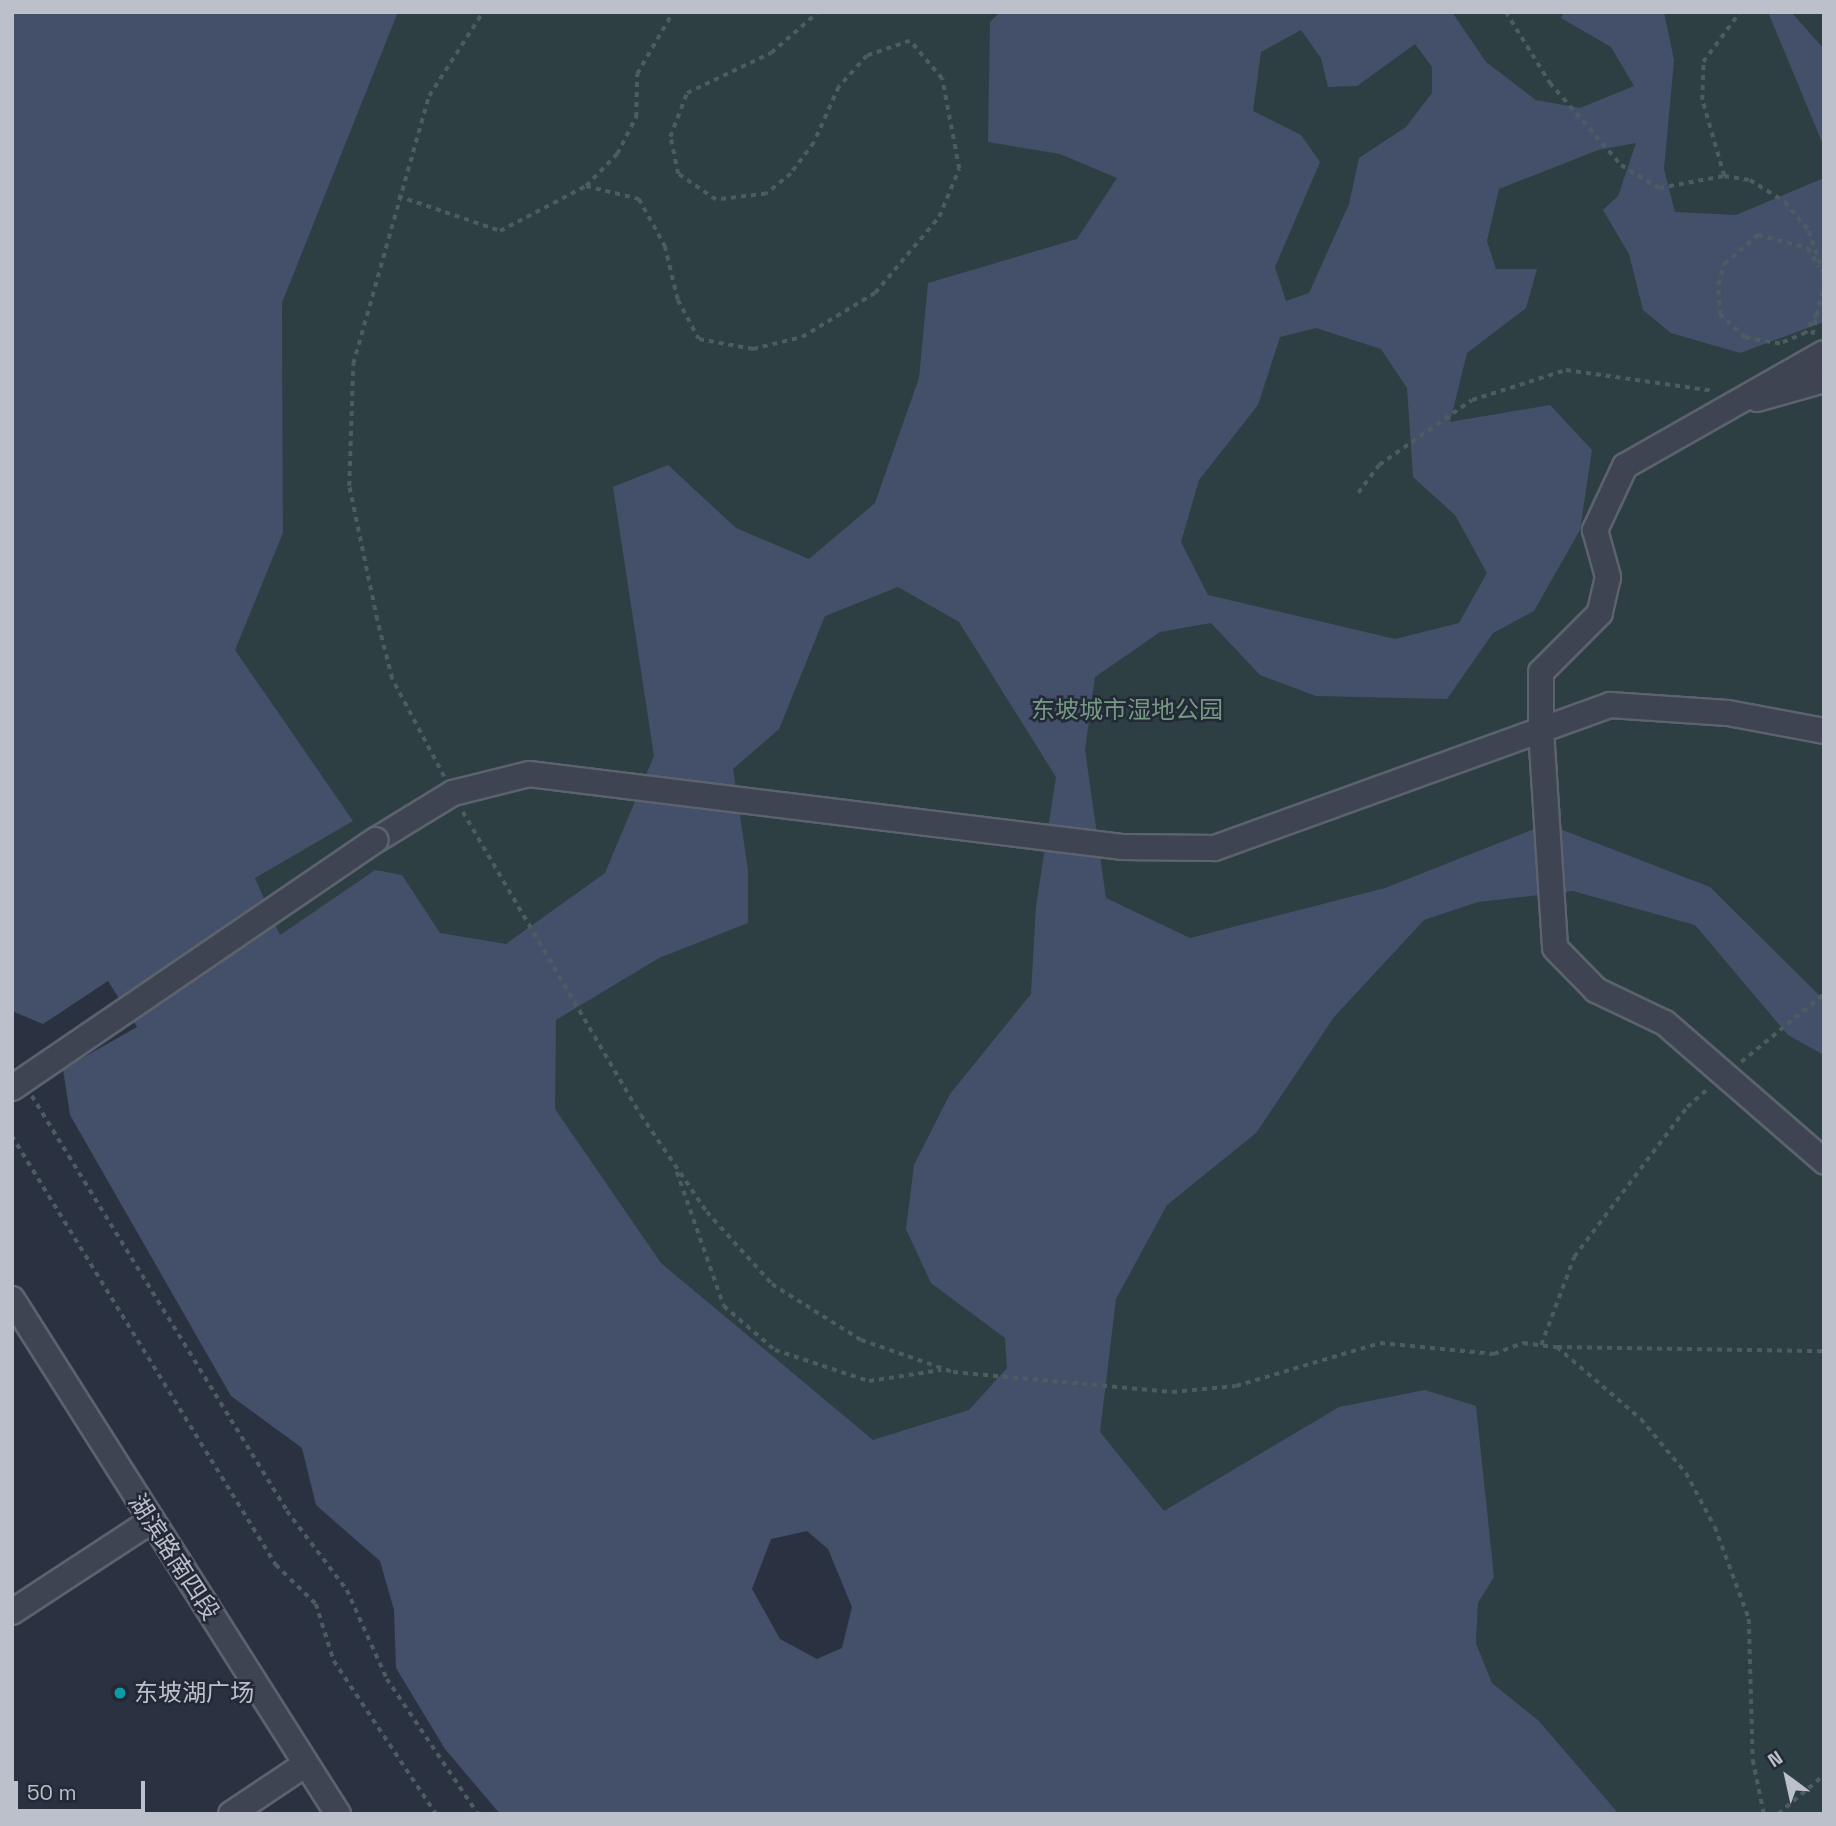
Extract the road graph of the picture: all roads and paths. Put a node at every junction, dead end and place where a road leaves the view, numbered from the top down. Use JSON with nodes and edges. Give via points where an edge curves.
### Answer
{"nodes":[{"id":1,"x":483,"y":12,"type":"edge"},
{"id":2,"x":673,"y":12,"type":"edge"},
{"id":3,"x":818,"y":12,"type":"edge"},
{"id":4,"x":1506,"y":12,"type":"edge"},
{"id":5,"x":1740,"y":12,"type":"edge"},
{"id":6,"x":1724,"y":176,"type":"junction"},
{"id":7,"x":586,"y":186,"type":"junction"},
{"id":8,"x":398,"y":196,"type":"junction"},
{"id":9,"x":1824,"y":275,"type":"edge"},
{"id":10,"x":1824,"y":282,"type":"edge"},
{"id":11,"x":1822,"y":306,"type":"junction"},
{"id":12,"x":1814,"y":349,"type":"edge"},
{"id":13,"x":1824,"y":380,"type":"edge"},
{"id":14,"x":1726,"y":389,"type":"dead end"},
{"id":15,"x":1713,"y":410,"type":"junction"},
{"id":16,"x":1358,"y":493,"type":"dead end"},
{"id":17,"x":1541,"y":730,"type":"junction"},
{"id":18,"x":1824,"y":732,"type":"edge"},
{"id":19,"x":453,"y":793,"type":"junction"},
{"id":20,"x":1824,"y":994,"type":"edge"},
{"id":21,"x":1727,"y":1074,"type":"junction"},
{"id":22,"x":19,"y":1086,"type":"edge"},
{"id":23,"x":12,"y":1136,"type":"edge"},
{"id":24,"x":1824,"y":1161,"type":"edge"},
{"id":25,"x":676,"y":1166,"type":"junction"},
{"id":26,"x":12,"y":1299,"type":"edge"},
{"id":27,"x":1541,"y":1345,"type":"junction"},
{"id":28,"x":1556,"y":1347,"type":"junction"},
{"id":29,"x":1824,"y":1351,"type":"edge"},
{"id":30,"x":944,"y":1370,"type":"junction"},
{"id":31,"x":151,"y":1521,"type":"junction"},
{"id":32,"x":12,"y":1612,"type":"edge"},
{"id":33,"x":306,"y":1764,"type":"junction"},
{"id":34,"x":1824,"y":1775,"type":"edge"},
{"id":35,"x":232,"y":1814,"type":"edge"},
{"id":36,"x":338,"y":1814,"type":"edge"},
{"id":37,"x":436,"y":1814,"type":"edge"},
{"id":38,"x":478,"y":1814,"type":"edge"},
{"id":39,"x":1765,"y":1814,"type":"edge"},
{"id":40,"x":1778,"y":1814,"type":"edge"}],
"edges":[{"from":1,"to":8,"type":"path","via":[[429,96]]},
{"from":2,"to":7,"type":"path","via":[[637,74],[636,117],[617,154]]},
{"from":3,"to":7,"type":"path","via":[[771,53],[687,93],[670,137],[678,174],[716,200],[766,194],[799,164],[839,87],[867,57],[910,41],[942,79],[959,169],[939,217],[875,293],[802,337],[753,349],[699,339],[678,300],[665,246],[639,199]]},
{"from":4,"to":6,"type":"path","via":[[1550,83],[1621,165],[1659,188]]},
{"from":5,"to":6,"type":"path","via":[[1703,62],[1702,100]]},
{"from":6,"to":9,"type":"path","via":[[1750,180],[1785,202],[1809,231]]},
{"from":7,"to":8,"type":"path","via":[[500,231]]},
{"from":8,"to":19,"type":"path","via":[[353,363],[349,486],[392,679]]},
{"from":9,"to":11,"type":"path","via":[[1808,248],[1758,235],[1724,264],[1718,285],[1720,315],[1745,338],[1780,344],[1806,333]]},
{"from":10,"to":11,"type":"path"},
{"from":11,"to":12,"type":"path"},
{"from":12,"to":15,"type":"street"},
{"from":13,"to":15,"type":"street"},
{"from":14,"to":16,"type":"path","via":[[1699,394],[1566,370],[1472,400],[1379,465]]},
{"from":15,"to":17,"type":"street","via":[[1625,466],[1595,530],[1608,577],[1600,613],[1541,672]]},
{"from":17,"to":18,"type":"street","via":[[1610,705],[1728,713]]},
{"from":17,"to":19,"type":"street","via":[[1215,848],[1122,847],[529,774]]},
{"from":17,"to":21,"type":"street","via":[[1555,948],[1597,990],[1665,1023]]},
{"from":19,"to":22,"type":"street","bridge":true,"via":[[376,840]]},
{"from":19,"to":25,"type":"path","via":[[508,895]]},
{"from":20,"to":21,"type":"path"},
{"from":21,"to":24,"type":"street"},
{"from":21,"to":27,"type":"path","via":[[1686,1107],[1574,1257]]},
{"from":22,"to":38,"type":"path","via":[[287,1511],[347,1590],[387,1679]]},
{"from":23,"to":37,"type":"path","via":[[276,1565],[316,1604],[334,1661]]},
{"from":25,"to":30,"type":"path","via":[[772,1284],[861,1340]]},
{"from":25,"to":30,"type":"path","via":[[724,1306],[775,1350],[869,1381]]},
{"from":26,"to":31,"type":"street","name":"湖滨路南四段"},
{"from":27,"to":28,"type":"path"},
{"from":27,"to":30,"type":"path","via":[[1523,1343],[1494,1354],[1380,1343],[1236,1386],[1172,1392]]},
{"from":28,"to":29,"type":"path"},
{"from":28,"to":39,"type":"path","via":[[1641,1419],[1686,1473],[1715,1527],[1749,1619],[1753,1760]]},
{"from":31,"to":32,"type":"street"},
{"from":31,"to":33,"type":"street","name":"湖滨路南四段"},
{"from":33,"to":35,"type":"street"},
{"from":33,"to":36,"type":"street","name":"湖滨路南四段"},
{"from":34,"to":40,"type":"path"}]}
